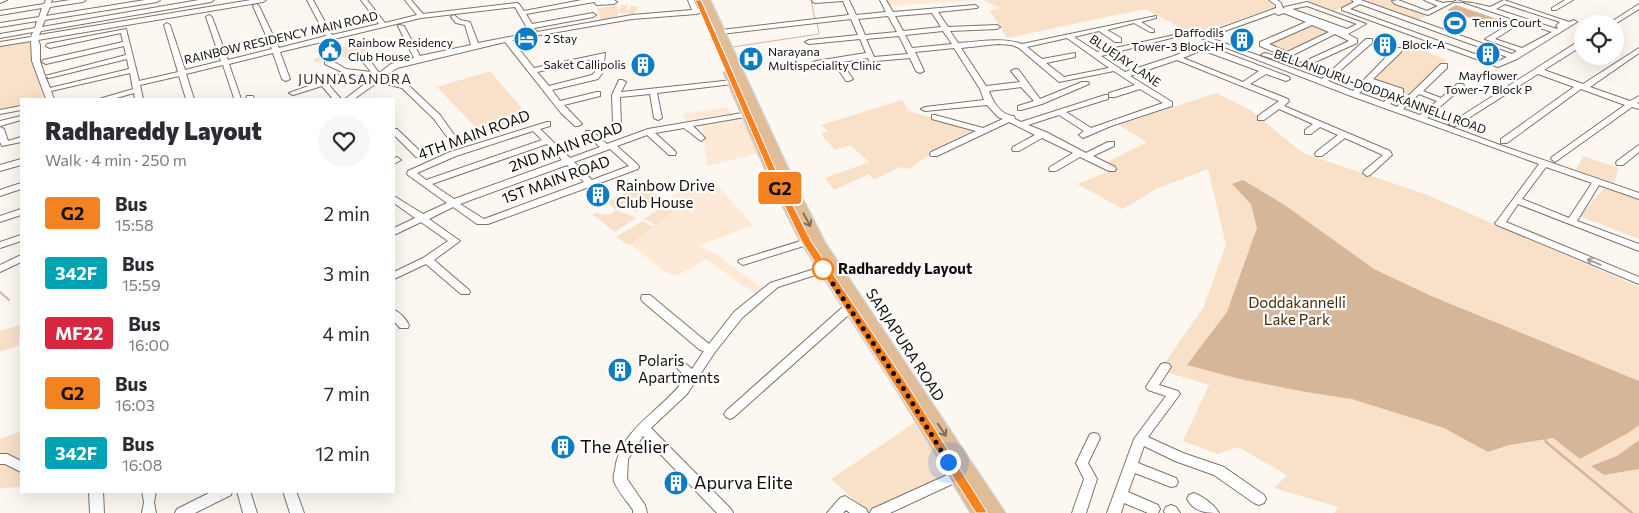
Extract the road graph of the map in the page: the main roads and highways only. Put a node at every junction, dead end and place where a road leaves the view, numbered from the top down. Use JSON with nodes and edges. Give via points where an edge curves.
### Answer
{"nodes":[{"id":1,"x":701,"y":6,"type":"edge"},
{"id":2,"x":752,"y":113,"type":"junction"},
{"id":3,"x":919,"y":404,"type":"junction"},
{"id":4,"x":980,"y":513,"type":"edge"},
{"id":5,"x":997,"y":513,"type":"edge"}],
"edges":[{"from":1,"to":2,"type":"main road","name":"SARJAPURA ROAD","via":[[733,82]]},
{"from":1,"to":2,"type":"main road","name":"SARJAPURA ROAD","via":[[721,32]]},
{"from":2,"to":3,"type":"main road","name":"SARJAPURA ROAD","one_way":true,"via":[[819,243]]},
{"from":2,"to":3,"type":"main road","name":"SARJAPURA ROAD","via":[[806,242]]},
{"from":3,"to":4,"type":"main road","name":"SARJAPURA ROAD","via":[[956,476]]},
{"from":3,"to":5,"type":"main road","name":"SARJAPURA ROAD","one_way":true}]}
